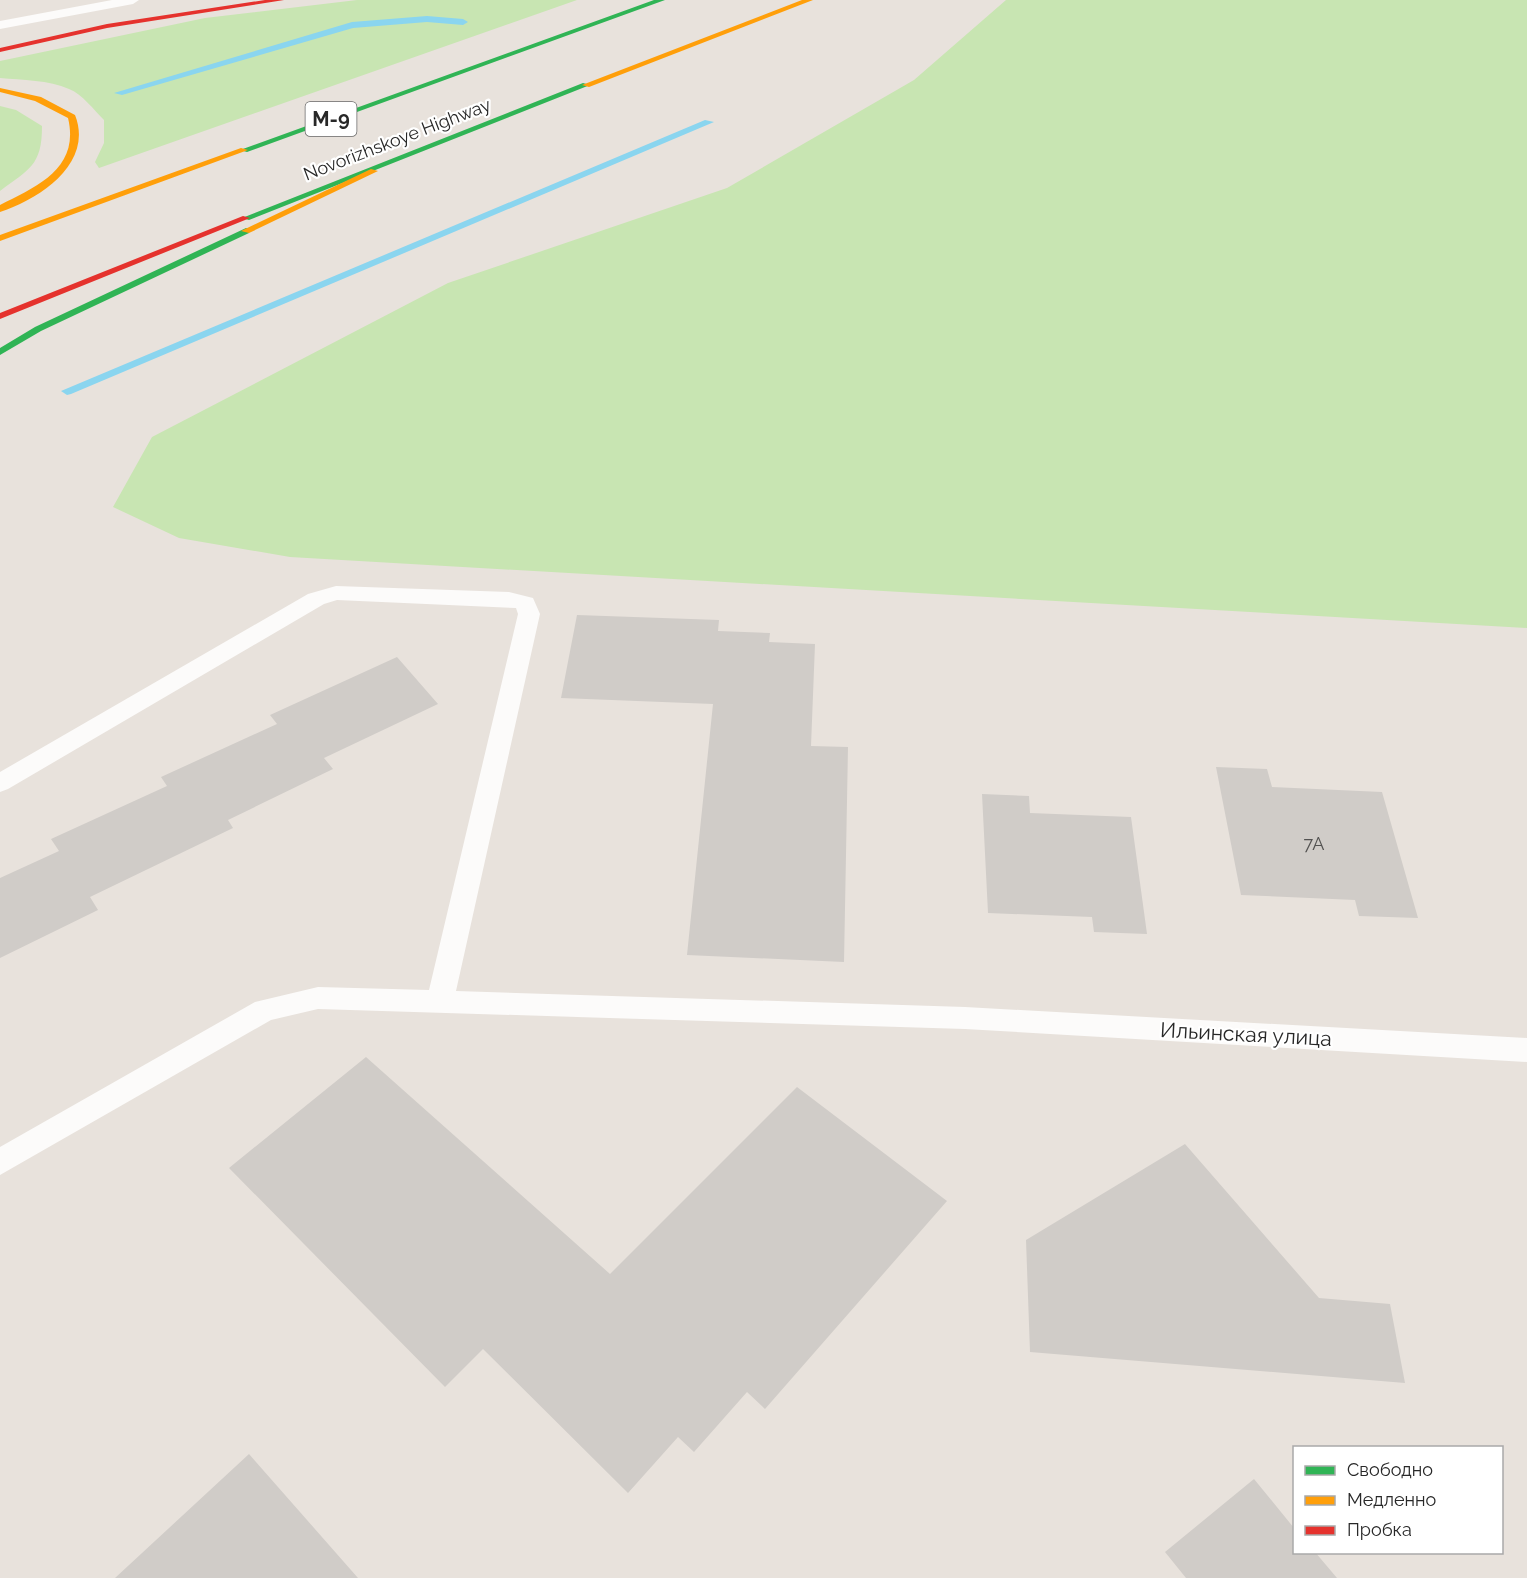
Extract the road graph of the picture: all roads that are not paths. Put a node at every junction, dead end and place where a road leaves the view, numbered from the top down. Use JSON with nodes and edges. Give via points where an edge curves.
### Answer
{"nodes":[{"id":1,"x":133,"y":0,"type":"edge"},
{"id":2,"x":280,"y":0,"type":"edge"},
{"id":3,"x":661,"y":0,"type":"edge"},
{"id":4,"x":809,"y":0,"type":"edge"},
{"id":5,"x":0,"y":25,"type":"edge"},
{"id":6,"x":0,"y":50,"type":"edge"},
{"id":7,"x":0,"y":90,"type":"edge"},
{"id":8,"x":414,"y":151,"type":"junction"},
{"id":9,"x":0,"y":209,"type":"edge"},
{"id":10,"x":0,"y":238,"type":"edge"},
{"id":11,"x":0,"y":316,"type":"edge"},
{"id":12,"x":0,"y":352,"type":"edge"},
{"id":13,"x":0,"y":783,"type":"edge"},
{"id":14,"x":440,"y":1000,"type":"junction"},
{"id":15,"x":1527,"y":1050,"type":"edge"},
{"id":16,"x":0,"y":1162,"type":"edge"}],
"edges":[{"from":1,"to":5,"type":"lane"},
{"from":2,"to":6,"type":"main road","via":[[118,24]]},
{"from":3,"to":10,"type":"main road","name":"Novorizhskoye Highway","number":"М-9"},
{"from":4,"to":8,"type":"main road","name":"Novorizhskoye Highway"},
{"from":7,"to":9,"type":"main road","via":[[55,106],[72,117],[76,138],[68,160],[45,185]]},
{"from":8,"to":11,"type":"main road","name":"Novorizhskoye Highway"},
{"from":8,"to":12,"type":"main road","via":[[38,329]]},
{"from":13,"to":14,"type":"lane","via":[[316,599],[336,593],[509,599],[525,603],[529,614]]},
{"from":14,"to":15,"type":"lane","name":"Ильинская улица","via":[[965,1018]]},
{"from":14,"to":16,"type":"lane","name":"Ильинская улица","via":[[318,998],[265,1010]]}]}
